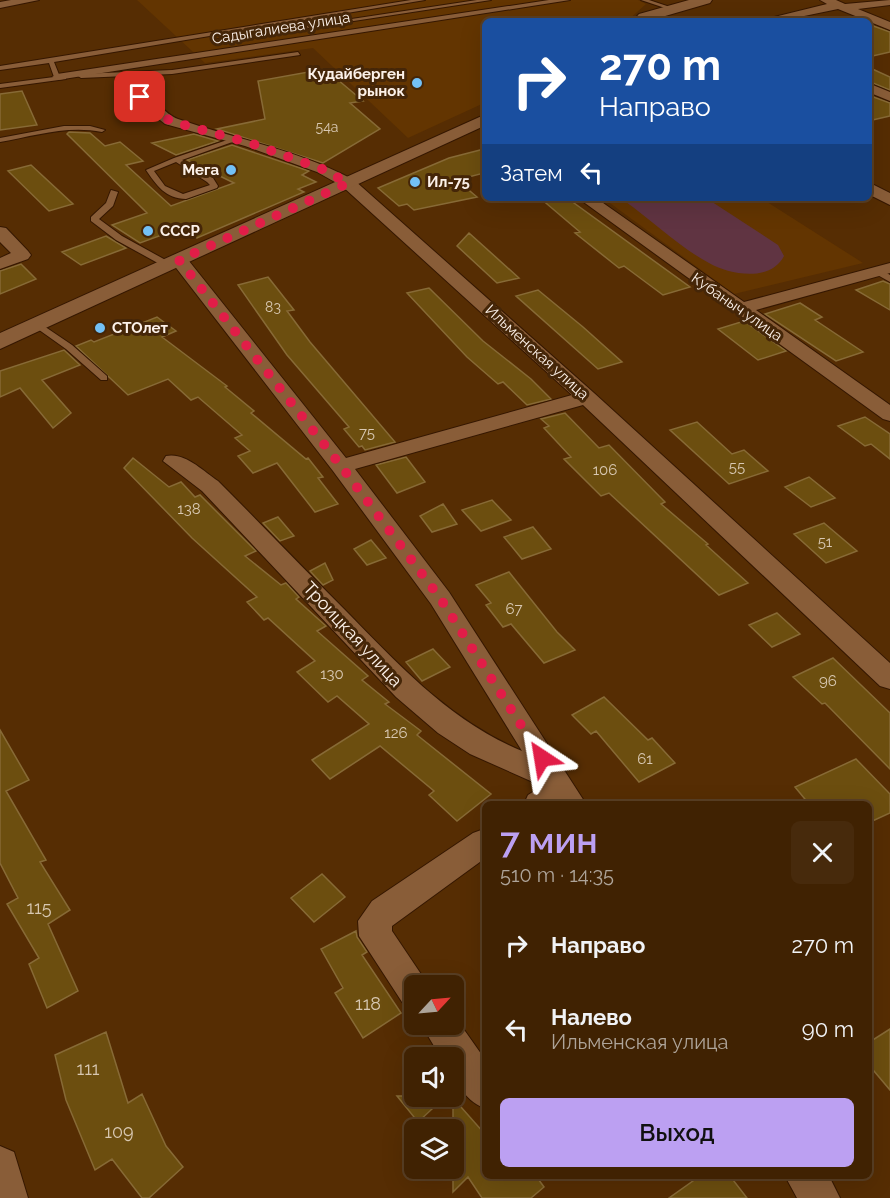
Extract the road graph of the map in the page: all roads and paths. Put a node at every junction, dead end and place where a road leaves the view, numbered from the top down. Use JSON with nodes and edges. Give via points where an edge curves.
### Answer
{"nodes":[{"id":1,"x":33,"y":0,"type":"edge"},
{"id":2,"x":422,"y":0,"type":"edge"},
{"id":3,"x":488,"y":0,"type":"edge"},
{"id":4,"x":566,"y":0,"type":"edge"},
{"id":5,"x":644,"y":0,"type":"edge"},
{"id":6,"x":705,"y":0,"type":"edge"},
{"id":7,"x":826,"y":0,"type":"edge"},
{"id":8,"x":890,"y":2,"type":"edge"},
{"id":9,"x":0,"y":6,"type":"edge"},
{"id":10,"x":842,"y":6,"type":"junction"},
{"id":11,"x":673,"y":9,"type":"junction"},
{"id":12,"x":643,"y":18,"type":"edge"},
{"id":13,"x":780,"y":18,"type":"edge"},
{"id":14,"x":871,"y":18,"type":"edge"},
{"id":15,"x":872,"y":18,"type":"edge"},
{"id":16,"x":890,"y":26,"type":"edge"},
{"id":17,"x":196,"y":44,"type":"dead end"},
{"id":18,"x":298,"y":54,"type":"dead end"},
{"id":19,"x":51,"y":61,"type":"junction"},
{"id":20,"x":0,"y":68,"type":"edge"},
{"id":21,"x":57,"y":77,"type":"junction"},
{"id":22,"x":0,"y":86,"type":"edge"},
{"id":23,"x":872,"y":89,"type":"edge"},
{"id":24,"x":140,"y":97,"type":"dead end"},
{"id":25,"x":890,"y":97,"type":"edge"},
{"id":26,"x":482,"y":123,"type":"edge"},
{"id":27,"x":102,"y":130,"type":"dead end"},
{"id":28,"x":236,"y":139,"type":"junction"},
{"id":29,"x":0,"y":140,"type":"edge"},
{"id":30,"x":176,"y":159,"type":"junction"},
{"id":31,"x":348,"y":183,"type":"junction"},
{"id":32,"x":872,"y":189,"type":"edge"},
{"id":33,"x":114,"y":192,"type":"dead end"},
{"id":34,"x":890,"y":200,"type":"edge"},
{"id":35,"x":590,"y":201,"type":"edge"},
{"id":36,"x":0,"y":232,"type":"edge"},
{"id":37,"x":173,"y":263,"type":"junction"},
{"id":38,"x":0,"y":264,"type":"edge"},
{"id":39,"x":886,"y":273,"type":"edge"},
{"id":40,"x":740,"y":309,"type":"junction"},
{"id":41,"x":38,"y":325,"type":"junction"},
{"id":42,"x":0,"y":342,"type":"edge"},
{"id":43,"x":104,"y":378,"type":"dead end"},
{"id":44,"x":587,"y":397,"type":"junction"},
{"id":45,"x":890,"y":415,"type":"edge"},
{"id":46,"x":174,"y":461,"type":"dead end"},
{"id":47,"x":341,"y":466,"type":"junction"},
{"id":48,"x":890,"y":680,"type":"edge"},
{"id":49,"x":557,"y":794,"type":"edge"},
{"id":50,"x":482,"y":843,"type":"edge"},
{"id":51,"x":404,"y":976,"type":"edge"},
{"id":52,"x":447,"y":1035,"type":"edge"},
{"id":53,"x":482,"y":1086,"type":"edge"},
{"id":54,"x":0,"y":1166,"type":"edge"},
{"id":55,"x":807,"y":1179,"type":"edge"},
{"id":56,"x":8,"y":1198,"type":"edge"},
{"id":57,"x":820,"y":1198,"type":"edge"}],
"edges":[{"from":1,"to":9,"type":"street"},
{"from":2,"to":19,"type":"lane"},
{"from":3,"to":17,"type":"lane"},
{"from":4,"to":21,"type":"street","name":"Садыгалиева улица"},
{"from":5,"to":11,"type":"lane"},
{"from":6,"to":11,"type":"street"},
{"from":7,"to":10,"type":"street"},
{"from":8,"to":10,"type":"street"},
{"from":10,"to":13,"type":"street"},
{"from":10,"to":14,"type":"street"},
{"from":11,"to":12,"type":"street"},
{"from":15,"to":16,"type":"street"},
{"from":18,"to":21,"type":"lane","via":[[172,72]]},
{"from":19,"to":20,"type":"lane"},
{"from":19,"to":21,"type":"lane"},
{"from":21,"to":22,"type":"lane","name":"Садыгалиева улица"},
{"from":23,"to":25,"type":"street"},
{"from":24,"to":28,"type":"street","name":"Ильменская улица","via":[[170,121]]},
{"from":26,"to":31,"type":"street"},
{"from":27,"to":29,"type":"lane","via":[[63,128]]},
{"from":28,"to":30,"type":"lane"},
{"from":28,"to":31,"type":"street","name":"Ильменская улица","via":[[322,169]]},
{"from":30,"to":30,"type":"lane","via":[[210,180],[214,186],[183,197],[162,188],[150,170]]},
{"from":31,"to":37,"type":"street"},
{"from":31,"to":44,"type":"street","name":"Ильменская улица"},
{"from":32,"to":34,"type":"street"},
{"from":33,"to":37,"type":"lane","via":[[110,204],[94,219],[119,238]]},
{"from":35,"to":40,"type":"street","name":"Кубаныч улица"},
{"from":36,"to":38,"type":"street","via":[[22,255]]},
{"from":37,"to":41,"type":"street"},
{"from":37,"to":47,"type":"street","name":"Троицкая улица"},
{"from":39,"to":40,"type":"street"},
{"from":40,"to":45,"type":"street","name":"Кубаныч улица"},
{"from":41,"to":42,"type":"street"},
{"from":41,"to":43,"type":"lane"},
{"from":44,"to":47,"type":"street"},
{"from":44,"to":48,"type":"street","name":"Ильменская улица"},
{"from":46,"to":49,"type":"street","name":"Троицкая улица","via":[[210,486],[406,690],[480,746]]},
{"from":47,"to":49,"type":"street","name":"Троицкая улица","via":[[440,598]]},
{"from":50,"to":51,"type":"street","via":[[375,921],[376,936]]},
{"from":52,"to":53,"type":"street"},
{"from":54,"to":56,"type":"street"},
{"from":55,"to":57,"type":"street"}]}
